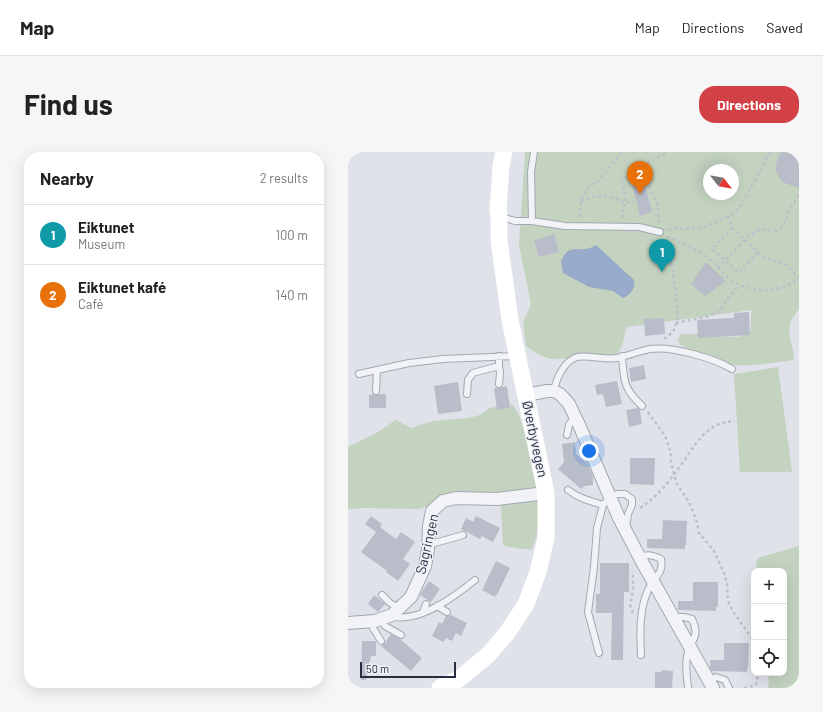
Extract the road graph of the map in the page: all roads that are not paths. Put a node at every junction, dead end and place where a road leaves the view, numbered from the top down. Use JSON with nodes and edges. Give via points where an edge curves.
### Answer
{"nodes":[{"id":1,"x":504,"y":152,"type":"edge"},
{"id":2,"x":534,"y":152,"type":"edge"},
{"id":3,"x":499,"y":217,"type":"junction"},
{"id":4,"x":532,"y":221,"type":"junction"},
{"id":5,"x":660,"y":232,"type":"road end"},
{"id":6,"x":499,"y":356,"type":"junction"},
{"id":7,"x":518,"y":356,"type":"junction"},
{"id":8,"x":622,"y":356,"type":"junction"},
{"id":9,"x":499,"y":366,"type":"junction"},
{"id":10,"x":377,"y":370,"type":"junction"},
{"id":11,"x":732,"y":370,"type":"dead end"},
{"id":12,"x":359,"y":374,"type":"dead end"},
{"id":13,"x":499,"y":384,"type":"dead end"},
{"id":14,"x":376,"y":391,"type":"dead end"},
{"id":15,"x":554,"y":391,"type":"junction"},
{"id":16,"x":467,"y":394,"type":"dead end"},
{"id":17,"x":526,"y":395,"type":"junction"},
{"id":18,"x":642,"y":406,"type":"road end"},
{"id":19,"x":575,"y":416,"type":"junction"},
{"id":20,"x":568,"y":435,"type":"dead end"},
{"id":21,"x":568,"y":490,"type":"dead end"},
{"id":22,"x":546,"y":493,"type":"junction"},
{"id":23,"x":606,"y":501,"type":"junction"},
{"id":24,"x":625,"y":530,"type":"junction"},
{"id":25,"x":463,"y":535,"type":"dead end"},
{"id":26,"x":428,"y":545,"type":"junction"},
{"id":27,"x":637,"y":553,"type":"junction"},
{"id":28,"x":475,"y":580,"type":"dead end"},
{"id":29,"x":653,"y":581,"type":"junction"},
{"id":30,"x":382,"y":595,"type":"dead end"},
{"id":31,"x":426,"y":604,"type":"dead end"},
{"id":32,"x":437,"y":606,"type":"junction"},
{"id":33,"x":399,"y":608,"type":"junction"},
{"id":34,"x":447,"y":612,"type":"dead end"},
{"id":35,"x":424,"y":613,"type":"junction"},
{"id":36,"x":380,"y":619,"type":"junction"},
{"id":37,"x":348,"y":623,"type":"edge"},
{"id":38,"x":400,"y":635,"type":"dead end"},
{"id":39,"x":381,"y":641,"type":"dead end"},
{"id":40,"x":690,"y":647,"type":"junction"},
{"id":41,"x":599,"y":653,"type":"dead end"},
{"id":42,"x":641,"y":655,"type":"dead end"},
{"id":43,"x":461,"y":684,"type":"edge"},
{"id":44,"x":711,"y":684,"type":"edge"},
{"id":45,"x":440,"y":688,"type":"edge"},
{"id":46,"x":688,"y":688,"type":"edge"},
{"id":47,"x":729,"y":688,"type":"edge"}],
"edges":[{"from":1,"to":3,"type":"main road","name":"Øverbyvegen"},
{"from":2,"to":4,"type":"lane","via":[[531,172]]},
{"from":3,"to":4,"type":"lane","via":[[515,221]]},
{"from":3,"to":7,"type":"main road","name":"Øverbyvegen","via":[[504,280]]},
{"from":4,"to":5,"type":"lane","via":[[565,226],[639,227]]},
{"from":6,"to":7,"type":"lane"},
{"from":6,"to":9,"type":"lane"},
{"from":6,"to":10,"type":"lane","via":[[409,363]]},
{"from":7,"to":17,"type":"main road","name":"Øverbyvegen"},
{"from":8,"to":11,"type":"lane","via":[[648,349],[672,350],[721,363]]},
{"from":8,"to":15,"type":"lane","via":[[574,359],[564,368]]},
{"from":8,"to":18,"type":"lane","via":[[625,384]]},
{"from":9,"to":13,"type":"lane"},
{"from":9,"to":16,"type":"lane","via":[[473,373],[468,380]]},
{"from":10,"to":12,"type":"lane"},
{"from":10,"to":14,"type":"lane"},
{"from":15,"to":17,"type":"street"},
{"from":15,"to":19,"type":"street","via":[[569,404]]},
{"from":17,"to":22,"type":"main road","name":"Øverbyvegen"},
{"from":19,"to":20,"type":"lane","via":[[568,425]]},
{"from":19,"to":23,"type":"street"},
{"from":21,"to":23,"type":"lane","via":[[588,501]]},
{"from":22,"to":26,"type":"street","name":"Sagringen","via":[[498,499],[456,498],[443,501],[432,511]]},
{"from":22,"to":43,"type":"main road","name":"Øverbyvegen","via":[[546,538],[538,572],[526,604],[507,633]]},
{"from":23,"to":24,"type":"street"},
{"from":23,"to":24,"type":"lane","via":[[617,494],[625,494],[632,499]]},
{"from":23,"to":41,"type":"lane","via":[[597,528],[588,612]]},
{"from":24,"to":27,"type":"street"},
{"from":25,"to":26,"type":"lane"},
{"from":26,"to":33,"type":"street","name":"Sagringen","via":[[425,566],[411,597]]},
{"from":27,"to":29,"type":"street"},
{"from":27,"to":29,"type":"lane","via":[[654,555],[661,559],[659,575]]},
{"from":28,"to":32,"type":"lane"},
{"from":29,"to":40,"type":"street"},
{"from":29,"to":42,"type":"lane","via":[[644,602],[640,624]]},
{"from":30,"to":33,"type":"lane"},
{"from":31,"to":35,"type":"lane"},
{"from":32,"to":34,"type":"lane"},
{"from":32,"to":35,"type":"lane"},
{"from":33,"to":36,"type":"street","name":"Sagringen","via":[[392,615]]},
{"from":35,"to":36,"type":"lane","via":[[398,619]]},
{"from":36,"to":37,"type":"street"},
{"from":36,"to":38,"type":"lane","via":[[385,626]]},
{"from":36,"to":39,"type":"lane","via":[[373,628]]},
{"from":40,"to":44,"type":"street"},
{"from":40,"to":46,"type":"lane","via":[[687,656]]},
{"from":43,"to":45,"type":"main road","name":"Øverbyvegen"},
{"from":44,"to":47,"type":"lane","via":[[716,677],[725,680]]}]}
